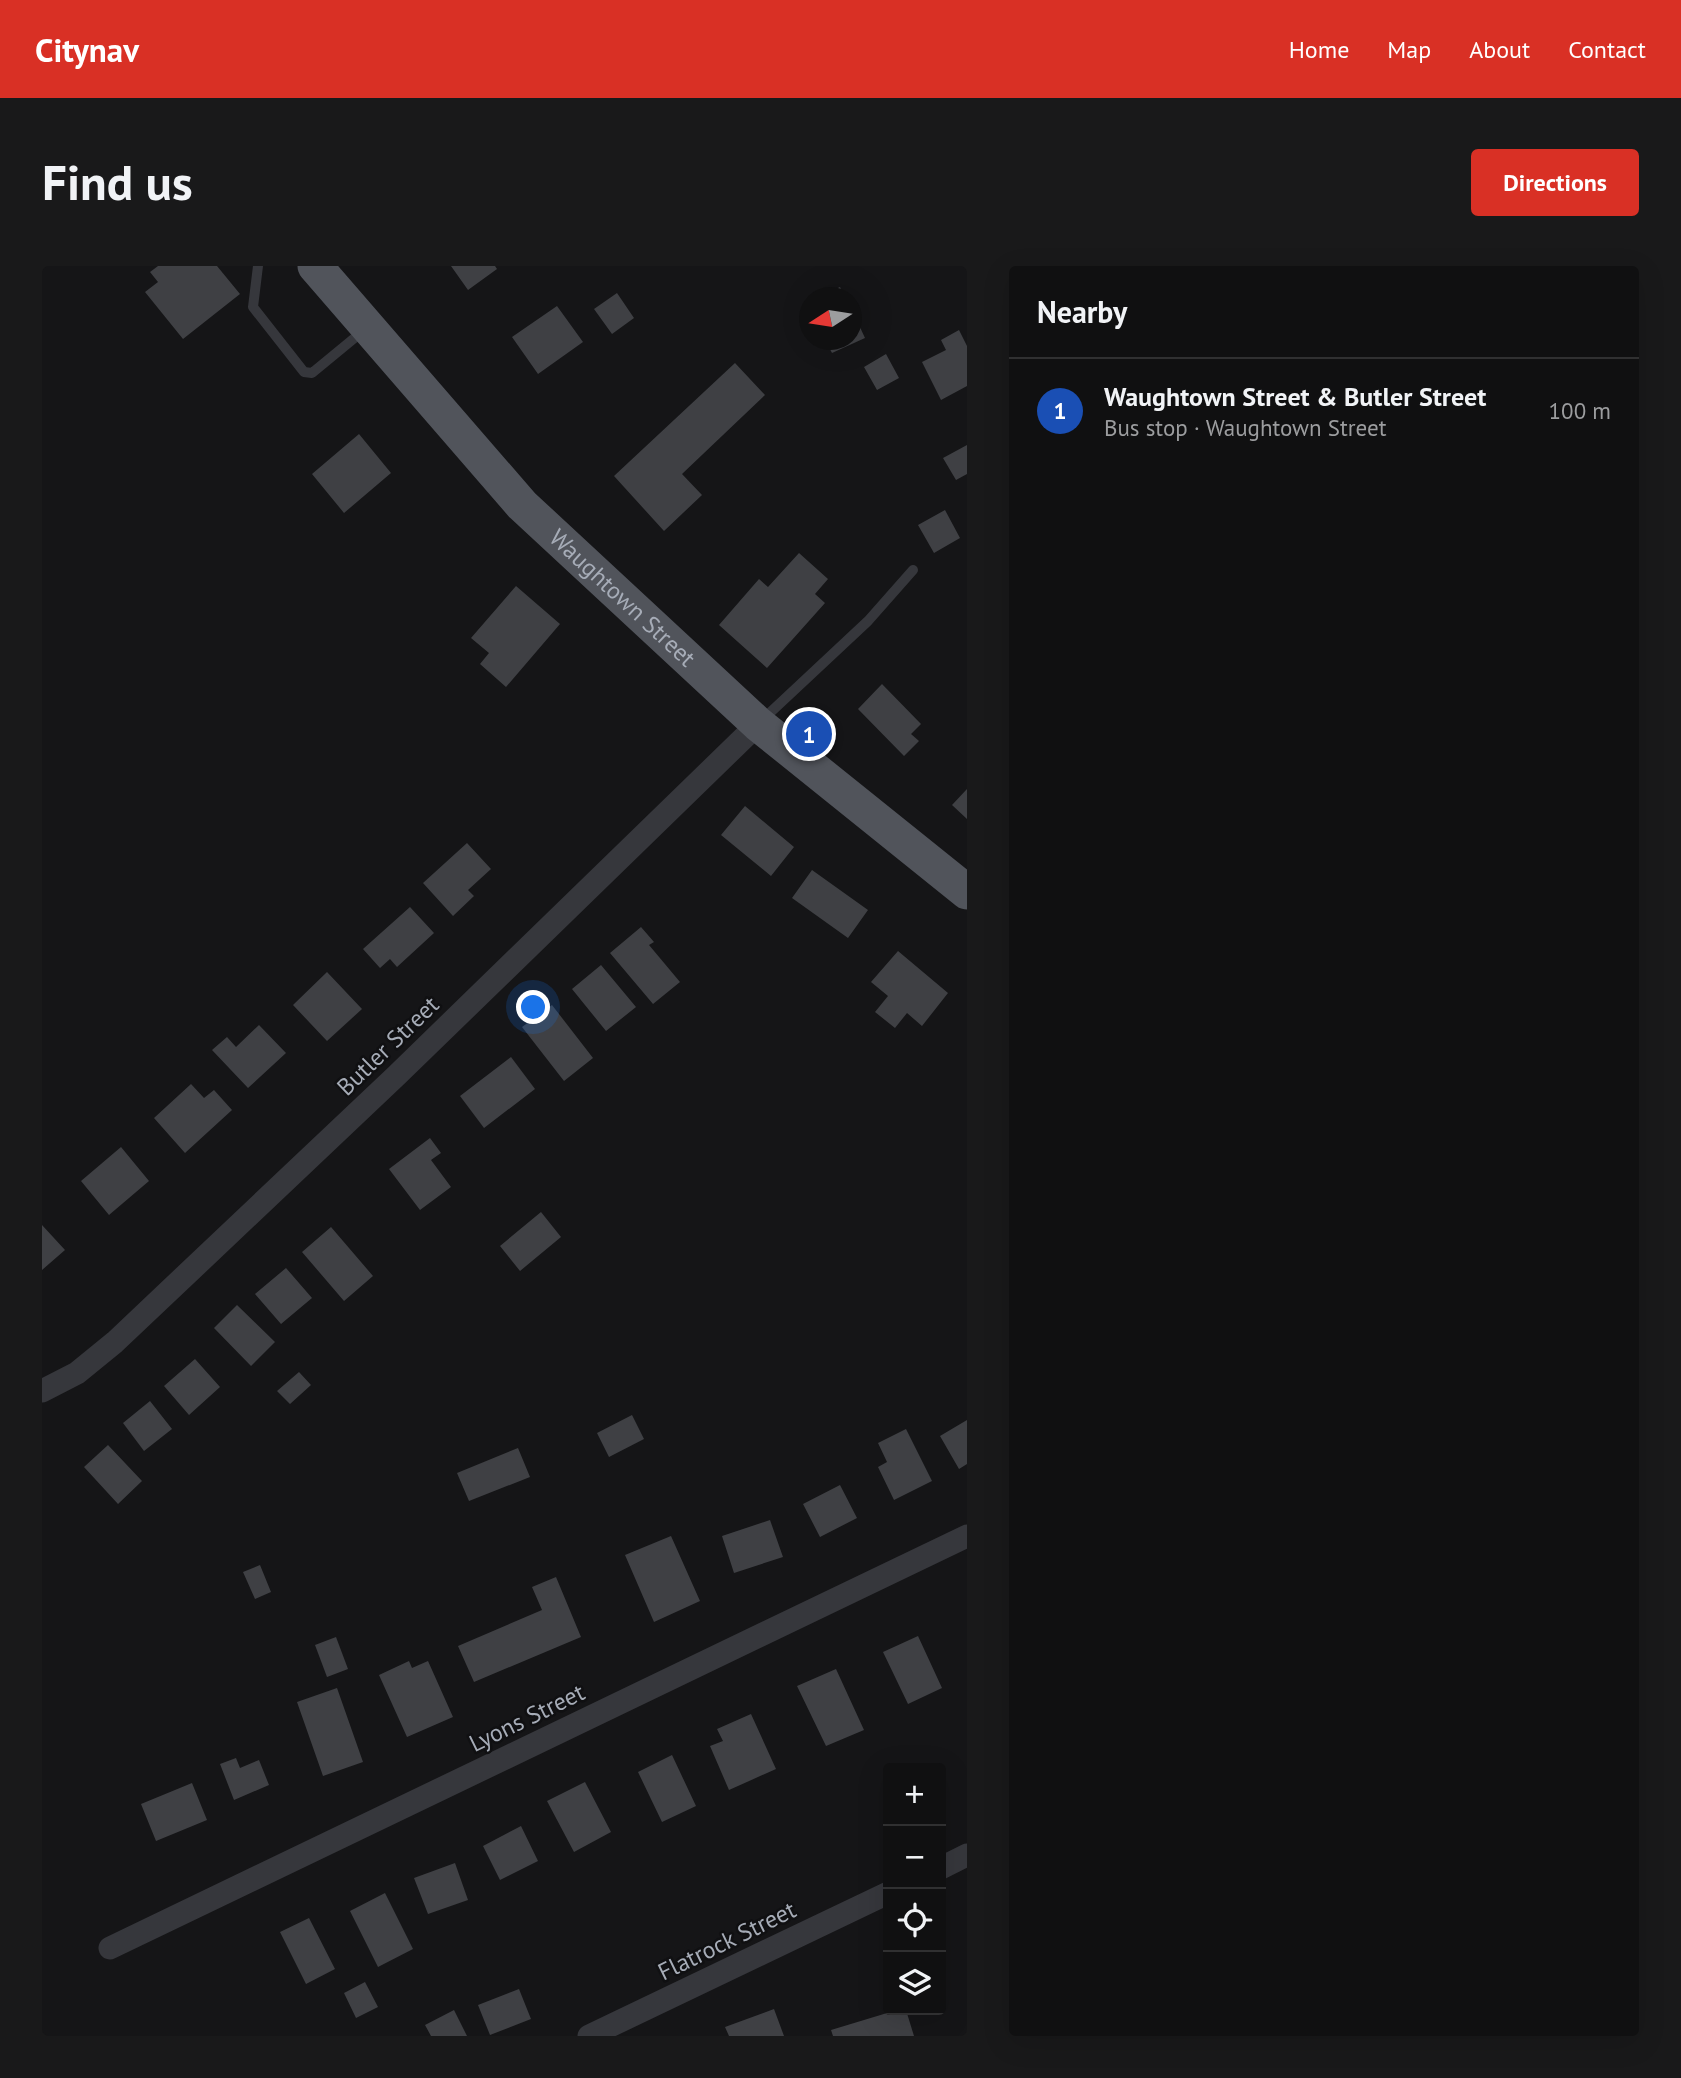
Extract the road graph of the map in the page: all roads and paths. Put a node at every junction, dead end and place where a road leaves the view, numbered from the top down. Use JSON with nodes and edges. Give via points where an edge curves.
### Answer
{"nodes":[{"id":1,"x":258,"y":266,"type":"edge"},
{"id":2,"x":315,"y":266,"type":"edge"},
{"id":3,"x":368,"y":327,"type":"junction"},
{"id":4,"x":913,"y":570,"type":"dead end"},
{"id":5,"x":758,"y":723,"type":"junction"},
{"id":6,"x":967,"y":892,"type":"edge"},
{"id":7,"x":42,"y":1391,"type":"edge"},
{"id":8,"x":967,"y":1536,"type":"edge"},
{"id":9,"x":967,"y":1855,"type":"edge"},
{"id":10,"x":946,"y":1866,"type":"edge"},
{"id":11,"x":883,"y":1895,"type":"edge"},
{"id":12,"x":110,"y":1948,"type":"dead end"},
{"id":13,"x":594,"y":2035,"type":"edge"}],
"edges":[{"from":1,"to":3,"type":"lane","via":[[253,307],[304,372],[312,373]]},
{"from":2,"to":3,"type":"main road","name":"Waughtown Street"},
{"from":3,"to":5,"type":"main road","name":"Waughtown Street","via":[[522,505]]},
{"from":4,"to":5,"type":"lane","via":[[868,621]]},
{"from":5,"to":6,"type":"main road","name":"Waughtown Street"},
{"from":5,"to":7,"type":"street","name":"Butler Street","via":[[115,1342],[77,1373]]},
{"from":8,"to":12,"type":"street","name":"Lyons Street"},
{"from":9,"to":10,"type":"street"},
{"from":11,"to":13,"type":"street","name":"Flatrock Street"}]}
